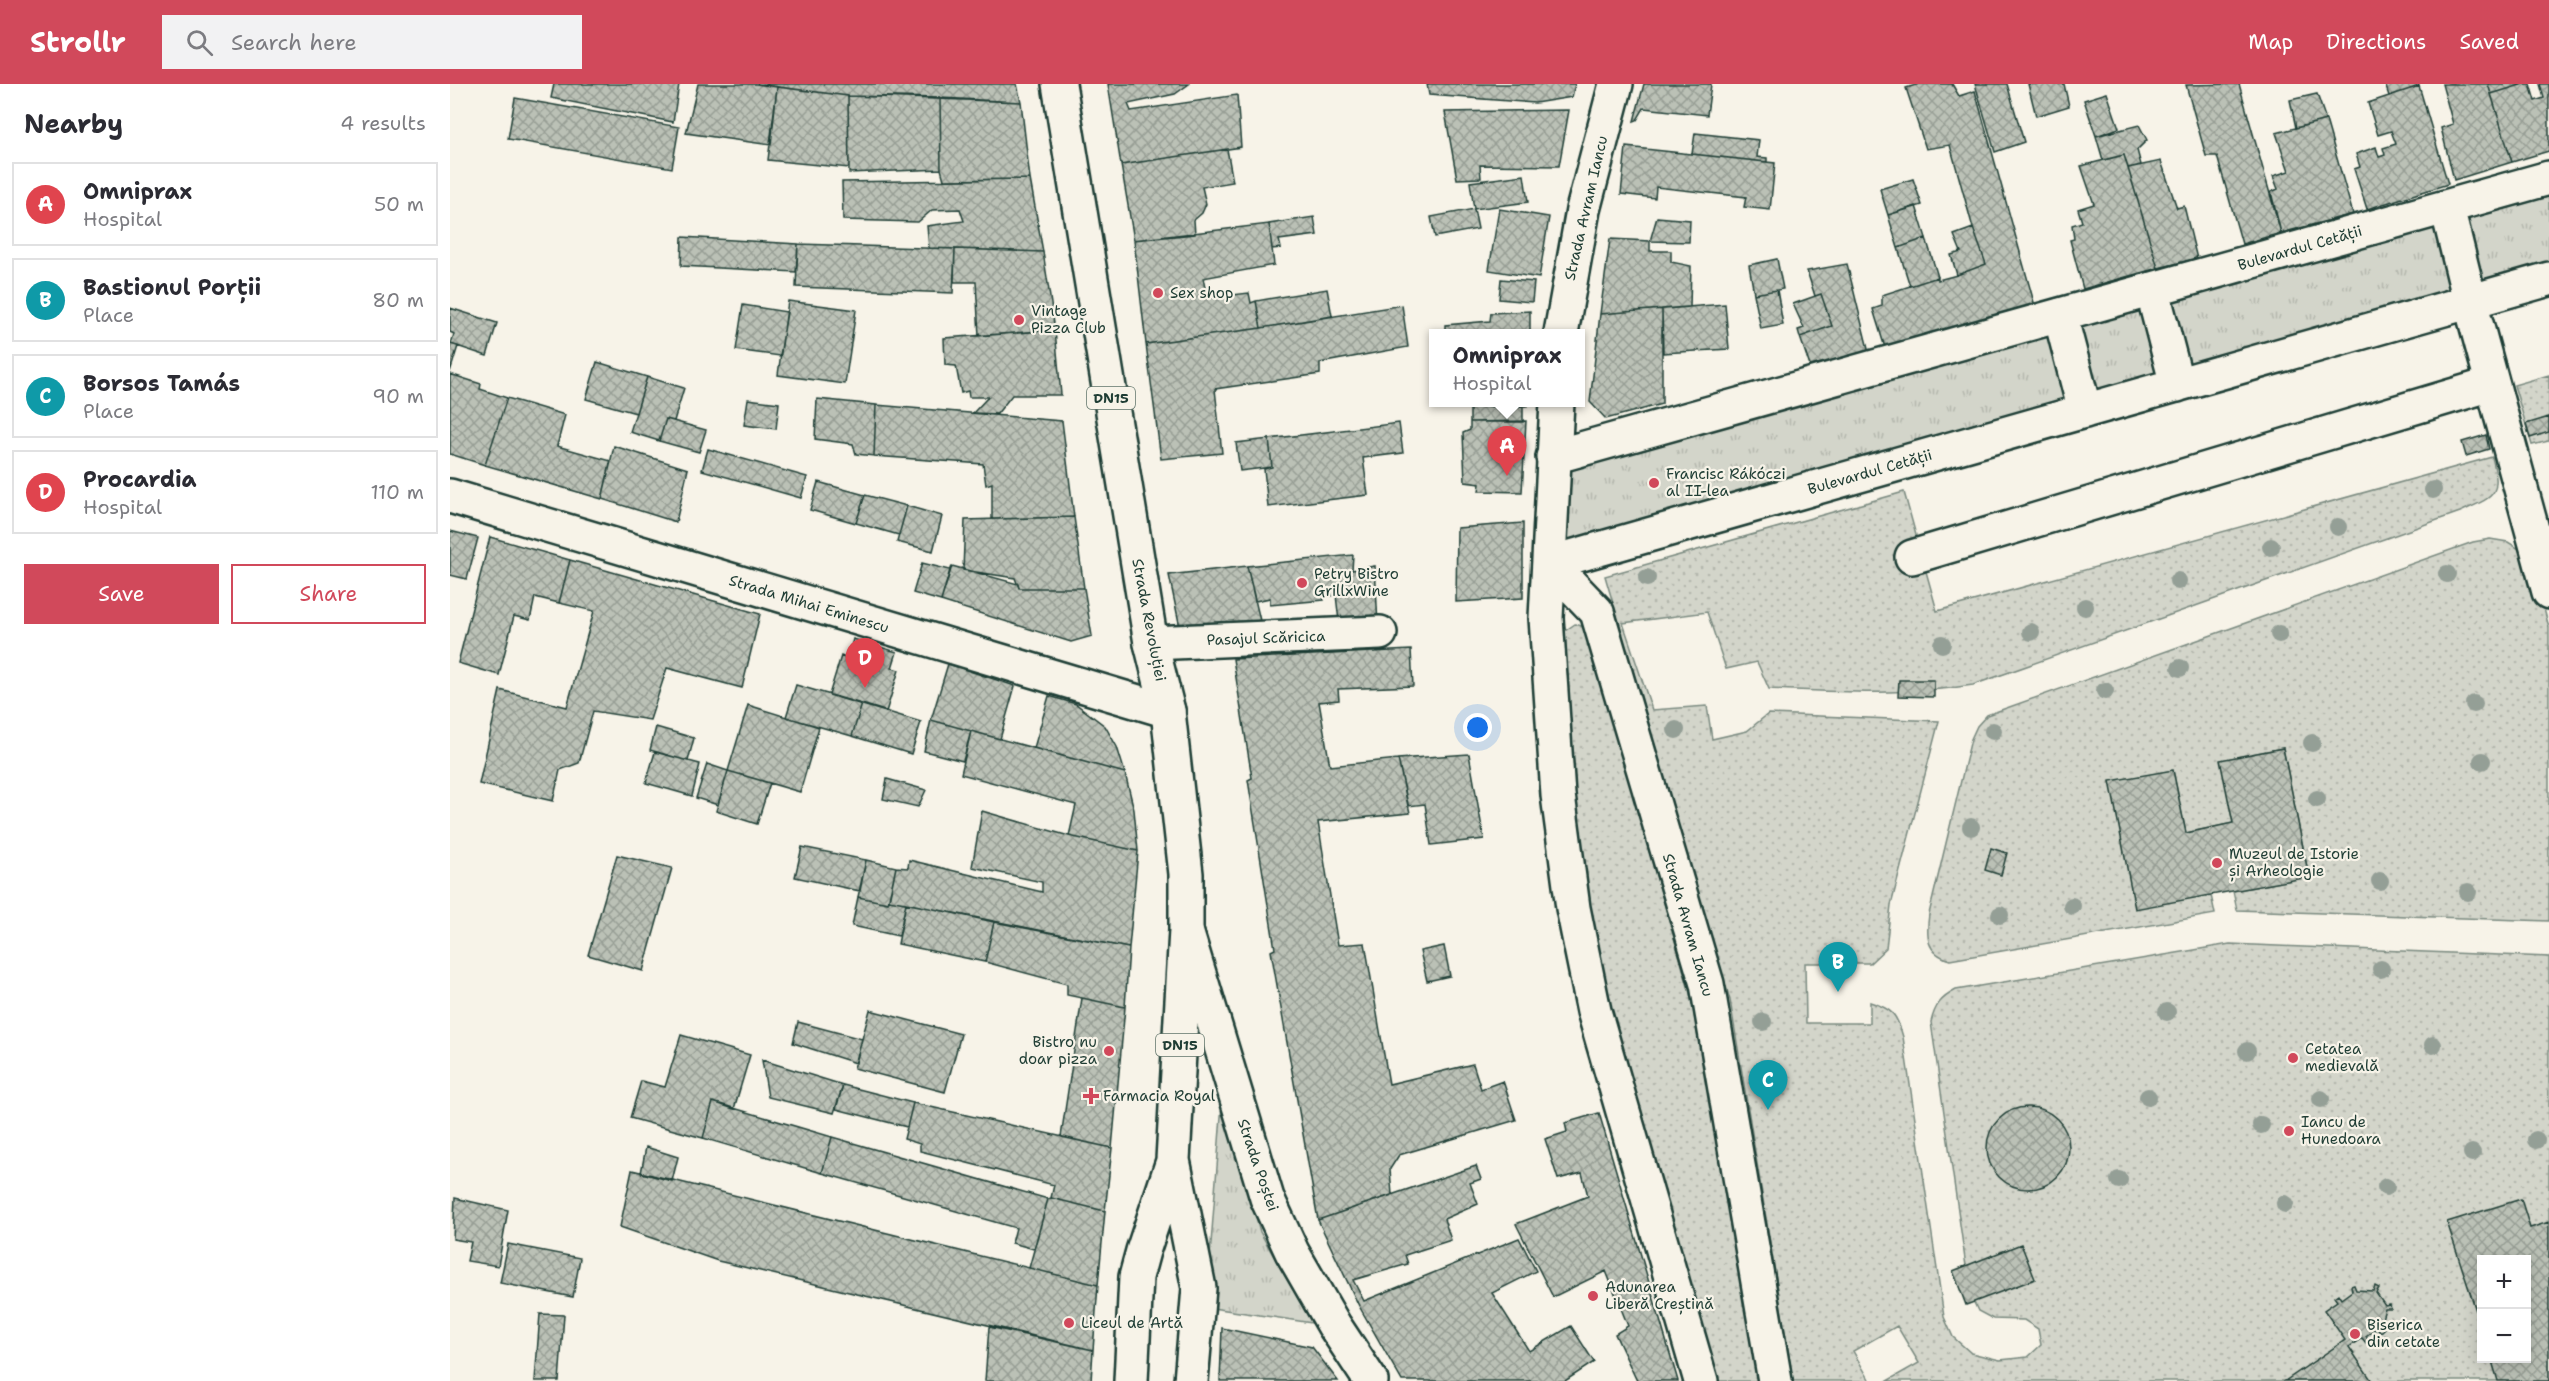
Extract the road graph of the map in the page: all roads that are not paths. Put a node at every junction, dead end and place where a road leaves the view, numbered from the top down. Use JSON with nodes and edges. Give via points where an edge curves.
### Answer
{"nodes":[{"id":1,"x":1059,"y":84,"type":"edge"},
{"id":2,"x":1616,"y":84,"type":"edge"},
{"id":3,"x":2549,"y":178,"type":"edge"},
{"id":4,"x":2447,"y":207,"type":"junction"},
{"id":5,"x":2549,"y":279,"type":"edge"},
{"id":6,"x":2152,"y":289,"type":"junction"},
{"id":7,"x":2470,"y":301,"type":"junction"},
{"id":8,"x":2060,"y":315,"type":"junction"},
{"id":9,"x":1562,"y":329,"type":"edge"},
{"id":10,"x":2493,"y":384,"type":"junction"},
{"id":11,"x":2177,"y":385,"type":"junction"},
{"id":12,"x":1557,"y":407,"type":"edge"},
{"id":13,"x":2085,"y":411,"type":"junction"},
{"id":14,"x":1553,"y":457,"type":"junction"},
{"id":15,"x":450,"y":496,"type":"edge"},
{"id":16,"x":1912,"y":557,"type":"dead end"},
{"id":17,"x":1551,"y":563,"type":"junction"},
{"id":18,"x":2549,"y":592,"type":"edge"},
{"id":19,"x":1380,"y":633,"type":"dead end"},
{"id":20,"x":1151,"y":643,"type":"junction"},
{"id":21,"x":1168,"y":711,"type":"junction"},
{"id":22,"x":1186,"y":930,"type":"junction"},
{"id":23,"x":1173,"y":1160,"type":"junction"},
{"id":24,"x":1131,"y":1381,"type":"edge"},
{"id":25,"x":1191,"y":1381,"type":"edge"},
{"id":26,"x":1371,"y":1381,"type":"edge"},
{"id":27,"x":1701,"y":1381,"type":"edge"},
{"id":28,"x":1775,"y":1381,"type":"edge"}],
"edges":[{"from":1,"to":20,"type":"street","name":"Strada Revoluției","number":"DN15"},
{"from":2,"to":9,"type":"street","name":"Strada Avram Iancu","via":[[1583,210]]},
{"from":3,"to":4,"type":"street","name":"Bulevardul Cetății"},
{"from":4,"to":6,"type":"street","name":"Bulevardul Cetății"},
{"from":4,"to":7,"type":"street"},
{"from":5,"to":7,"type":"street","name":"Bulevardul Cetății"},
{"from":6,"to":8,"type":"street","name":"Bulevardul Cetății"},
{"from":6,"to":11,"type":"street"},
{"from":7,"to":10,"type":"street"},
{"from":7,"to":11,"type":"street","name":"Bulevardul Cetății"},
{"from":8,"to":13,"type":"street"},
{"from":8,"to":14,"type":"street","name":"Bulevardul Cetății"},
{"from":10,"to":16,"type":"street"},
{"from":10,"to":18,"type":"street"},
{"from":11,"to":13,"type":"street","name":"Bulevardul Cetății"},
{"from":12,"to":14,"type":"street"},
{"from":13,"to":17,"type":"street","name":"Bulevardul Cetății"},
{"from":14,"to":17,"type":"street"},
{"from":15,"to":21,"type":"street","name":"Strada Mihai Eminescu"},
{"from":17,"to":27,"type":"street","via":[[1546,618],[1551,717],[1573,908],[1594,1011]]},
{"from":17,"to":28,"type":"street","name":"Strada Avram Iancu","via":[[1597,612],[1707,984]]},
{"from":19,"to":20,"type":"street","name":"Pasajul Scăricica"},
{"from":20,"to":21,"type":"street","name":"Strada Revoluției","number":"DN15"},
{"from":21,"to":22,"type":"street","name":"Strada Revoluției","number":"DN15","via":[[1186,874]]},
{"from":22,"to":23,"type":"street","name":"Strada Revoluției","number":"DN15"},
{"from":22,"to":26,"type":"street","name":"Strada Poștei","via":[[1267,1198],[1292,1252]]},
{"from":23,"to":24,"type":"street","name":"Strada Revoluției","number":"DN15","via":[[1136,1277]]},
{"from":23,"to":25,"type":"street","name":"Strada Revoluției","number":"DN15","via":[[1199,1288]]}]}
